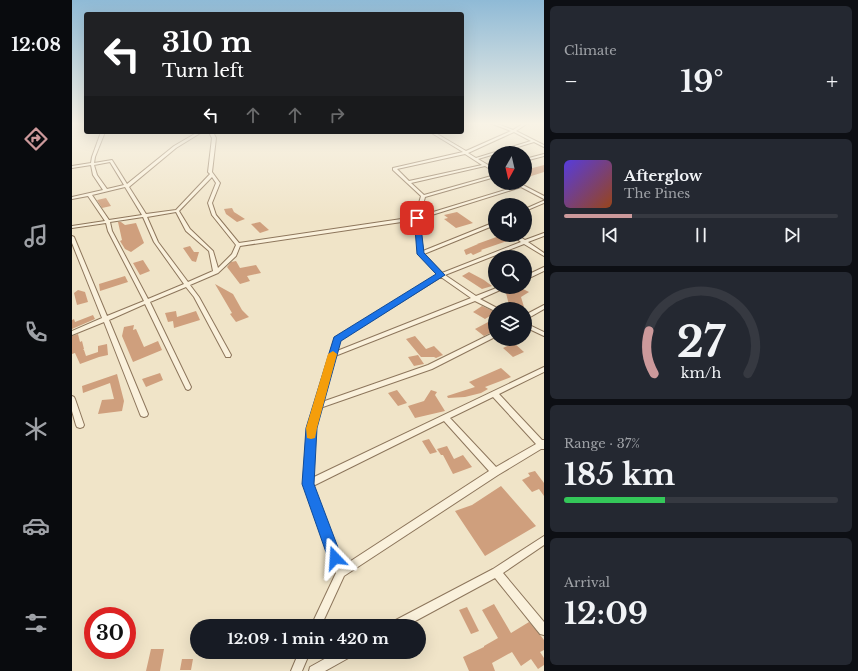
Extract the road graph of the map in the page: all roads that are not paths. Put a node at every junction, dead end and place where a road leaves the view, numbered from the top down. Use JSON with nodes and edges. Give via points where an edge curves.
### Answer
{"nodes":[{"id":1,"x":95,"y":154,"type":"edge"},
{"id":2,"x":166,"y":154,"type":"edge"},
{"id":3,"x":212,"y":154,"type":"edge"},
{"id":4,"x":459,"y":154,"type":"edge"},
{"id":5,"x":467,"y":154,"type":"edge"},
{"id":6,"x":488,"y":155,"type":"edge"},
{"id":7,"x":544,"y":155,"type":"edge"},
{"id":8,"x":532,"y":158,"type":"edge"},
{"id":9,"x":475,"y":159,"type":"junction"},
{"id":10,"x":91,"y":164,"type":"junction"},
{"id":11,"x":486,"y":166,"type":"joint"},
{"id":12,"x":72,"y":167,"type":"edge"},
{"id":13,"x":212,"y":174,"type":"junction"},
{"id":14,"x":488,"y":178,"type":"edge"},
{"id":15,"x":408,"y":182,"type":"junction"},
{"id":16,"x":127,"y":186,"type":"junction"},
{"id":17,"x":508,"y":190,"type":"edge"},
{"id":18,"x":529,"y":190,"type":"edge"},
{"id":19,"x":106,"y":191,"type":"junction"},
{"id":20,"x":90,"y":195,"type":"junction"},
{"id":21,"x":423,"y":196,"type":"junction"},
{"id":22,"x":72,"y":198,"type":"edge"},
{"id":23,"x":544,"y":198,"type":"edge"},
{"id":24,"x":544,"y":202,"type":"edge"},
{"id":25,"x":532,"y":207,"type":"edge"},
{"id":26,"x":177,"y":211,"type":"junction"},
{"id":27,"x":145,"y":216,"type":"junction"},
{"id":28,"x":417,"y":218,"type":"junction"},
{"id":29,"x":108,"y":222,"type":"junction"},
{"id":30,"x":488,"y":226,"type":"edge"},
{"id":31,"x":72,"y":227,"type":"edge"},
{"id":32,"x":544,"y":234,"type":"edge"},
{"id":33,"x":72,"y":237,"type":"edge"},
{"id":34,"x":524,"y":243,"type":"junction"},
{"id":35,"x":238,"y":245,"type":"junction"},
{"id":36,"x":420,"y":254,"type":"junction"},
{"id":37,"x":544,"y":255,"type":"edge"},
{"id":38,"x":544,"y":269,"type":"edge"},
{"id":39,"x":216,"y":272,"type":"junction"},
{"id":40,"x":441,"y":275,"type":"junction"},
{"id":41,"x":532,"y":275,"type":"edge"},
{"id":42,"x":186,"y":285,"type":"junction"},
{"id":43,"x":488,"y":294,"type":"edge"},
{"id":44,"x":476,"y":299,"type":"junction"},
{"id":45,"x":147,"y":301,"type":"junction"},
{"id":46,"x":488,"y":305,"type":"edge"},
{"id":47,"x":544,"y":307,"type":"edge"},
{"id":48,"x":532,"y":314,"type":"edge"},
{"id":49,"x":105,"y":319,"type":"junction"},
{"id":50,"x":532,"y":328,"type":"edge"},
{"id":51,"x":72,"y":334,"type":"edge"},
{"id":52,"x":544,"y":334,"type":"edge"},
{"id":53,"x":488,"y":338,"type":"edge"},
{"id":54,"x":228,"y":355,"type":"dead end"},
{"id":55,"x":332,"y":355,"type":"junction"},
{"id":56,"x":544,"y":369,"type":"edge"},
{"id":57,"x":188,"y":388,"type":"dead end"},
{"id":58,"x":494,"y":394,"type":"junction"},
{"id":59,"x":72,"y":399,"type":"edge"},
{"id":60,"x":318,"y":406,"type":"junction"},
{"id":61,"x":144,"y":414,"type":"dead end"},
{"id":62,"x":445,"y":418,"type":"junction"},
{"id":63,"x":80,"y":425,"type":"dead end"},
{"id":64,"x":543,"y":445,"type":"edge"},
{"id":65,"x":495,"y":472,"type":"junction"},
{"id":66,"x":308,"y":484,"type":"junction"},
{"id":67,"x":544,"y":540,"type":"edge"},
{"id":68,"x":496,"y":572,"type":"junction"},
{"id":69,"x":340,"y":573,"type":"junction"},
{"id":70,"x":319,"y":619,"type":"edge"},
{"id":71,"x":409,"y":619,"type":"edge"},
{"id":72,"x":544,"y":630,"type":"edge"},
{"id":73,"x":301,"y":659,"type":"edge"},
{"id":74,"x":335,"y":659,"type":"edge"},
{"id":75,"x":296,"y":671,"type":"edge"},
{"id":76,"x":314,"y":671,"type":"edge"}],
"edges":[{"from":1,"to":10,"type":"street"},
{"from":2,"to":16,"type":"street"},
{"from":3,"to":13,"type":"street","via":[[210,172]]},
{"from":4,"to":15,"type":"street","via":[[394,169]]},
{"from":5,"to":9,"type":"street"},
{"from":6,"to":9,"type":"street"},
{"from":7,"to":8,"type":"street"},
{"from":9,"to":11,"type":"street"},
{"from":10,"to":12,"type":"street"},
{"from":10,"to":16,"type":"street","via":[[111,161]]},
{"from":10,"to":19,"type":"street","via":[[94,176]]},
{"from":11,"to":15,"type":"street"},
{"from":13,"to":26,"type":"street"},
{"from":13,"to":35,"type":"street","via":[[218,183],[210,203],[214,215]]},
{"from":14,"to":21,"type":"street"},
{"from":15,"to":21,"type":"street"},
{"from":16,"to":19,"type":"street"},
{"from":16,"to":27,"type":"street"},
{"from":17,"to":28,"type":"street"},
{"from":18,"to":23,"type":"street"},
{"from":19,"to":20,"type":"street"},
{"from":20,"to":22,"type":"street"},
{"from":20,"to":29,"type":"street"},
{"from":21,"to":28,"type":"street"},
{"from":24,"to":25,"type":"street"},
{"from":26,"to":27,"type":"street"},
{"from":26,"to":39,"type":"street","via":[[188,230],[211,251]]},
{"from":27,"to":29,"type":"street"},
{"from":27,"to":42,"type":"street","via":[[156,242]]},
{"from":28,"to":35,"type":"street"},
{"from":28,"to":36,"type":"street"},
{"from":29,"to":31,"type":"street"},
{"from":29,"to":45,"type":"street","via":[[110,231]]},
{"from":30,"to":36,"type":"street"},
{"from":32,"to":34,"type":"street"},
{"from":33,"to":49,"type":"street"},
{"from":34,"to":37,"type":"street"},
{"from":34,"to":40,"type":"street"},
{"from":35,"to":39,"type":"street","via":[[234,255]]},
{"from":36,"to":40,"type":"street"},
{"from":38,"to":41,"type":"street"},
{"from":39,"to":42,"type":"street"},
{"from":40,"to":44,"type":"street"},
{"from":40,"to":55,"type":"street","via":[[337,339]]},
{"from":42,"to":45,"type":"street"},
{"from":42,"to":54,"type":"street","via":[[196,297]]},
{"from":43,"to":44,"type":"street"},
{"from":44,"to":46,"type":"street"},
{"from":44,"to":55,"type":"street"},
{"from":45,"to":49,"type":"street"},
{"from":45,"to":57,"type":"street"},
{"from":47,"to":48,"type":"street"},
{"from":49,"to":51,"type":"street"},
{"from":49,"to":61,"type":"street"},
{"from":50,"to":52,"type":"street"},
{"from":53,"to":60,"type":"street","via":[[430,367]]},
{"from":55,"to":60,"type":"street"},
{"from":56,"to":58,"type":"street"},
{"from":58,"to":62,"type":"street"},
{"from":58,"to":64,"type":"street"},
{"from":59,"to":63,"type":"street"},
{"from":60,"to":66,"type":"street","via":[[311,428]]},
{"from":62,"to":65,"type":"street"},
{"from":62,"to":66,"type":"street"},
{"from":64,"to":65,"type":"street"},
{"from":65,"to":69,"type":"street"},
{"from":66,"to":69,"type":"street"},
{"from":67,"to":68,"type":"street"},
{"from":68,"to":71,"type":"street"},
{"from":68,"to":72,"type":"street"},
{"from":69,"to":70,"type":"street"},
{"from":73,"to":75,"type":"street"},
{"from":74,"to":76,"type":"street"}]}
